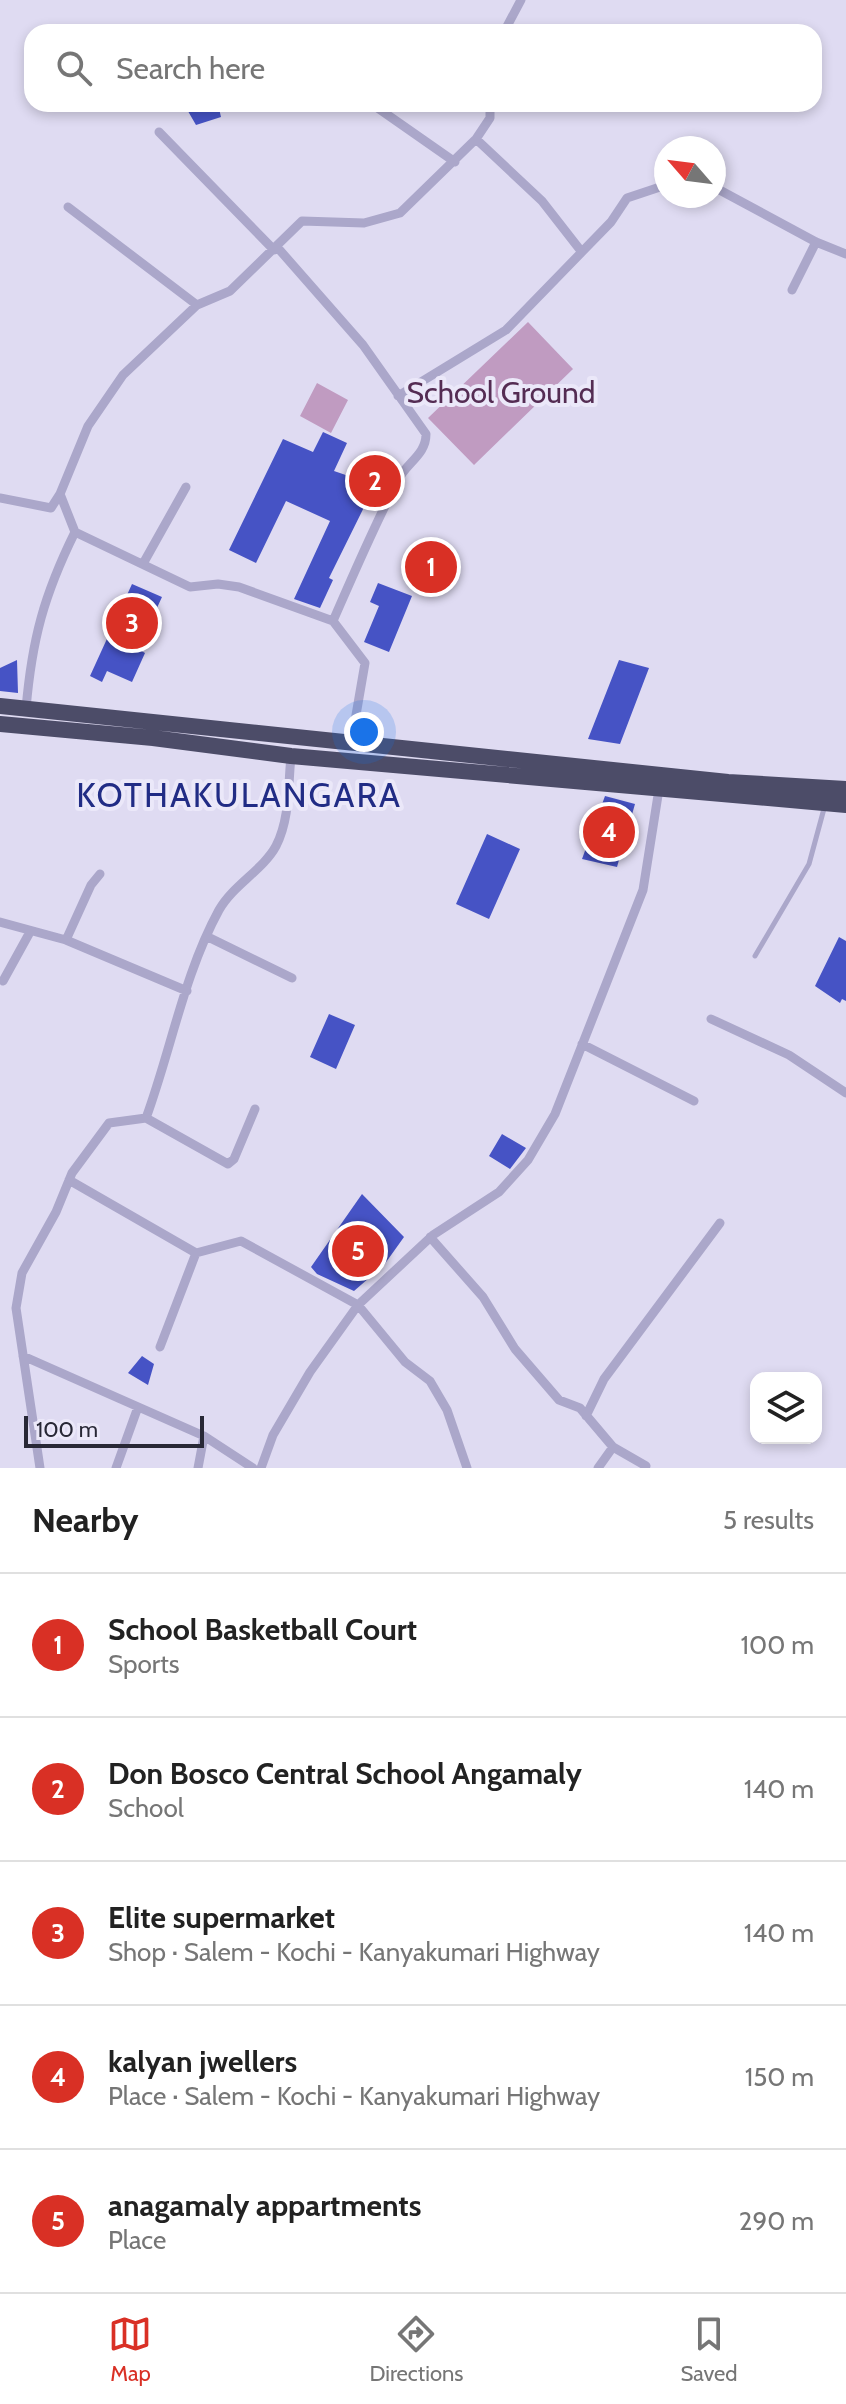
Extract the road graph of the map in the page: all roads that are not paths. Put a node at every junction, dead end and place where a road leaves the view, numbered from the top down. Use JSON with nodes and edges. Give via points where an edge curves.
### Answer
{"nodes":[{"id":1,"x":521,"y":0,"type":"edge"},
{"id":2,"x":508,"y":24,"type":"edge"},
{"id":3,"x":383,"y":112,"type":"edge"},
{"id":4,"x":490,"y":112,"type":"edge"},
{"id":5,"x":159,"y":132,"type":"dead end"},
{"id":6,"x":476,"y":139,"type":"junction"},
{"id":7,"x":455,"y":162,"type":"junction"},
{"id":8,"x":654,"y":189,"type":"edge"},
{"id":9,"x":726,"y":193,"type":"edge"},
{"id":10,"x":68,"y":207,"type":"dead end"},
{"id":11,"x":816,"y":242,"type":"junction"},
{"id":12,"x":275,"y":249,"type":"junction"},
{"id":13,"x":581,"y":251,"type":"junction"},
{"id":14,"x":846,"y":254,"type":"edge"},
{"id":15,"x":792,"y":290,"type":"dead end"},
{"id":16,"x":197,"y":305,"type":"junction"},
{"id":17,"x":398,"y":396,"type":"junction"},
{"id":18,"x":186,"y":487,"type":"dead end"},
{"id":19,"x":60,"y":494,"type":"junction"},
{"id":20,"x":0,"y":498,"type":"edge"},
{"id":21,"x":75,"y":532,"type":"junction"},
{"id":22,"x":144,"y":562,"type":"junction"},
{"id":23,"x":333,"y":621,"type":"junction"},
{"id":24,"x":0,"y":706,"type":"edge"},
{"id":25,"x":26,"y":709,"type":"junction"},
{"id":26,"x":0,"y":724,"type":"edge"},
{"id":27,"x":351,"y":744,"type":"junction"},
{"id":28,"x":291,"y":756,"type":"junction"},
{"id":29,"x":659,"y":789,"type":"junction"},
{"id":30,"x":846,"y":789,"type":"edge"},
{"id":31,"x":826,"y":804,"type":"junction"},
{"id":32,"x":846,"y":805,"type":"edge"},
{"id":33,"x":100,"y":874,"type":"dead end"},
{"id":34,"x":0,"y":922,"type":"edge"},
{"id":35,"x":30,"y":932,"type":"junction"},
{"id":36,"x":208,"y":937,"type":"junction"},
{"id":37,"x":66,"y":940,"type":"junction"},
{"id":38,"x":755,"y":956,"type":"dead end"},
{"id":39,"x":292,"y":978,"type":"dead end"},
{"id":40,"x":3,"y":981,"type":"dead end"},
{"id":41,"x":187,"y":991,"type":"junction"},
{"id":42,"x":711,"y":1019,"type":"dead end"},
{"id":43,"x":582,"y":1044,"type":"junction"},
{"id":44,"x":846,"y":1093,"type":"edge"},
{"id":45,"x":694,"y":1101,"type":"dead end"},
{"id":46,"x":255,"y":1109,"type":"dead end"},
{"id":47,"x":146,"y":1118,"type":"junction"},
{"id":48,"x":69,"y":1180,"type":"junction"},
{"id":49,"x":720,"y":1223,"type":"dead end"},
{"id":50,"x":430,"y":1237,"type":"junction"},
{"id":51,"x":196,"y":1253,"type":"junction"},
{"id":52,"x":358,"y":1305,"type":"junction"},
{"id":53,"x":160,"y":1347,"type":"dead end"},
{"id":54,"x":23,"y":1356,"type":"junction"},
{"id":55,"x":138,"y":1407,"type":"junction"},
{"id":56,"x":586,"y":1416,"type":"junction"},
{"id":57,"x":204,"y":1436,"type":"junction"},
{"id":58,"x":613,"y":1447,"type":"junction"},
{"id":59,"x":646,"y":1466,"type":"edge"},
{"id":60,"x":40,"y":1468,"type":"edge"},
{"id":61,"x":116,"y":1468,"type":"edge"},
{"id":62,"x":198,"y":1468,"type":"edge"},
{"id":63,"x":253,"y":1468,"type":"edge"},
{"id":64,"x":261,"y":1468,"type":"edge"},
{"id":65,"x":467,"y":1468,"type":"edge"},
{"id":66,"x":598,"y":1468,"type":"edge"}],
"edges":[{"from":1,"to":2,"type":"street"},
{"from":3,"to":7,"type":"street"},
{"from":4,"to":6,"type":"street"},
{"from":5,"to":12,"type":"street"},
{"from":6,"to":7,"type":"street"},
{"from":6,"to":13,"type":"street","via":[[542,201]]},
{"from":7,"to":12,"type":"street","via":[[400,213],[364,223],[302,221]]},
{"from":8,"to":13,"type":"street","via":[[627,198]]},
{"from":9,"to":11,"type":"street"},
{"from":10,"to":16,"type":"street"},
{"from":11,"to":14,"type":"street"},
{"from":11,"to":15,"type":"street"},
{"from":12,"to":16,"type":"street","via":[[230,291]]},
{"from":12,"to":17,"type":"street","via":[[363,345]]},
{"from":13,"to":17,"type":"street","via":[[506,330]]},
{"from":16,"to":19,"type":"street","via":[[123,375],[88,426]]},
{"from":17,"to":23,"type":"street","via":[[424,427],[426,441],[406,465],[373,527]]},
{"from":18,"to":22,"type":"street"},
{"from":19,"to":20,"type":"street","via":[[51,508]]},
{"from":19,"to":21,"type":"street"},
{"from":21,"to":22,"type":"street"},
{"from":21,"to":25,"type":"street","via":[[48,588],[30,663]]},
{"from":22,"to":23,"type":"street","via":[[190,587],[239,587]]},
{"from":23,"to":27,"type":"street","via":[[365,663]]},
{"from":24,"to":25,"type":"highway"},
{"from":25,"to":27,"type":"highway"},
{"from":26,"to":28,"type":"highway"},
{"from":27,"to":30,"type":"highway"},
{"from":28,"to":29,"type":"highway"},
{"from":28,"to":36,"type":"street","via":[[285,817],[275,848],[220,908]]},
{"from":29,"to":31,"type":"highway"},
{"from":29,"to":43,"type":"street","via":[[646,881]]},
{"from":31,"to":32,"type":"highway"},
{"from":31,"to":38,"type":"lane","via":[[809,864]]},
{"from":33,"to":37,"type":"street"},
{"from":34,"to":35,"type":"street"},
{"from":35,"to":37,"type":"street"},
{"from":35,"to":40,"type":"street"},
{"from":36,"to":39,"type":"street"},
{"from":36,"to":41,"type":"street"},
{"from":37,"to":41,"type":"street"},
{"from":41,"to":47,"type":"street"},
{"from":42,"to":44,"type":"street","via":[[789,1055]]},
{"from":43,"to":45,"type":"street"},
{"from":43,"to":50,"type":"street","via":[[555,1114],[528,1160],[499,1192]]},
{"from":46,"to":47,"type":"street","via":[[228,1164]]},
{"from":47,"to":48,"type":"street","via":[[109,1123]]},
{"from":48,"to":51,"type":"street"},
{"from":48,"to":54,"type":"street","via":[[22,1273],[16,1308]]},
{"from":49,"to":56,"type":"street","via":[[604,1379]]},
{"from":50,"to":52,"type":"street"},
{"from":50,"to":56,"type":"street","via":[[483,1297],[515,1349],[559,1400]]},
{"from":51,"to":52,"type":"street","via":[[241,1241]]},
{"from":51,"to":53,"type":"street"},
{"from":52,"to":64,"type":"street","via":[[310,1372],[273,1435]]},
{"from":52,"to":65,"type":"street","via":[[405,1362],[430,1381],[447,1410]]},
{"from":54,"to":55,"type":"street"},
{"from":54,"to":60,"type":"street"},
{"from":55,"to":57,"type":"street"},
{"from":55,"to":61,"type":"street"},
{"from":56,"to":58,"type":"street"},
{"from":57,"to":62,"type":"street"},
{"from":57,"to":63,"type":"street"},
{"from":58,"to":59,"type":"street"},
{"from":58,"to":66,"type":"street"}]}
